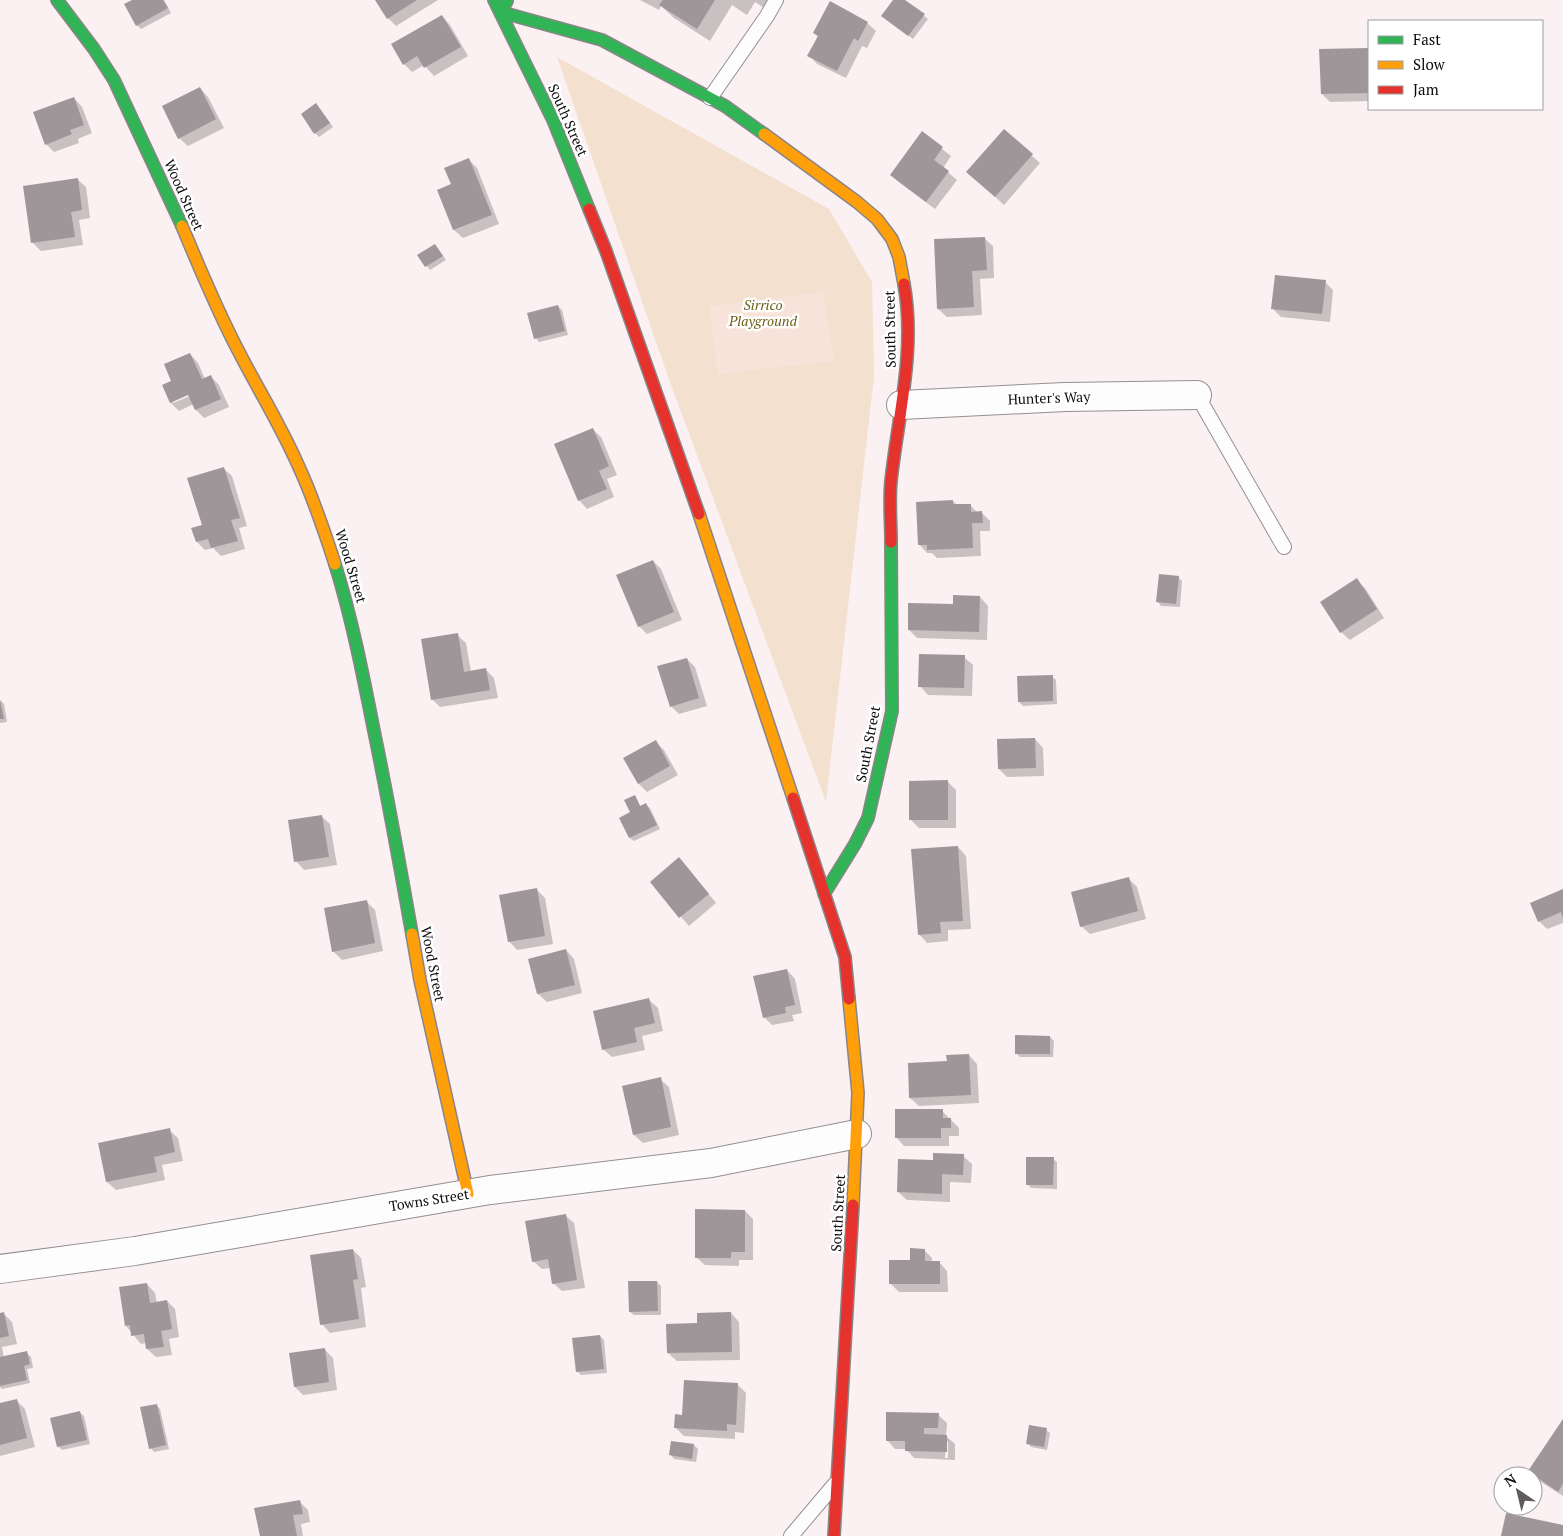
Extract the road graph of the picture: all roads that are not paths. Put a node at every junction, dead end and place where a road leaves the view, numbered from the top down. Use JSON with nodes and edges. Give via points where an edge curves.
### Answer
{"nodes":[{"id":1,"x":57,"y":0,"type":"edge"},
{"id":2,"x":494,"y":0,"type":"edge"},
{"id":3,"x":508,"y":0,"type":"edge"},
{"id":4,"x":776,"y":0,"type":"edge"},
{"id":5,"x":501,"y":12,"type":"junction"},
{"id":6,"x":710,"y":98,"type":"junction"},
{"id":7,"x":1197,"y":395,"type":"joint"},
{"id":8,"x":901,"y":405,"type":"junction"},
{"id":9,"x":1284,"y":547,"type":"dead end"},
{"id":10,"x":824,"y":894,"type":"junction"},
{"id":11,"x":857,"y":1134,"type":"junction"},
{"id":12,"x":468,"y":1194,"type":"junction"},
{"id":13,"x":0,"y":1269,"type":"edge"},
{"id":14,"x":837,"y":1482,"type":"junction"},
{"id":15,"x":791,"y":1536,"type":"edge"},
{"id":16,"x":834,"y":1536,"type":"edge"}],
"edges":[{"from":1,"to":12,"type":"street","name":"Wood Street","via":[[114,80],[239,353],[298,464],[326,536],[358,649],[420,980]]},
{"from":2,"to":5,"type":"street","name":"South Street"},
{"from":3,"to":5,"type":"street"},
{"from":4,"to":6,"type":"lane"},
{"from":5,"to":6,"type":"street","name":"South Street","via":[[602,40]]},
{"from":5,"to":10,"type":"street","name":"South Street","via":[[553,120],[606,251],[682,464]]},
{"from":6,"to":8,"type":"street","name":"South Street","via":[[837,186],[877,219],[892,239],[906,295],[908,357]]},
{"from":7,"to":8,"type":"street","name":"Hunter's Way"},
{"from":7,"to":9,"type":"lane"},
{"from":8,"to":10,"type":"street","name":"South Street","via":[[891,483],[892,711],[868,818]]},
{"from":10,"to":11,"type":"street","name":"South Street","via":[[845,957],[858,1093]]},
{"from":11,"to":12,"type":"street","name":"Towns Street","via":[[711,1163]]},
{"from":11,"to":14,"type":"street","name":"South Street"},
{"from":12,"to":13,"type":"street","name":"Towns Street","via":[[135,1251]]},
{"from":14,"to":15,"type":"lane"},
{"from":14,"to":16,"type":"street","name":"South Street"}]}
